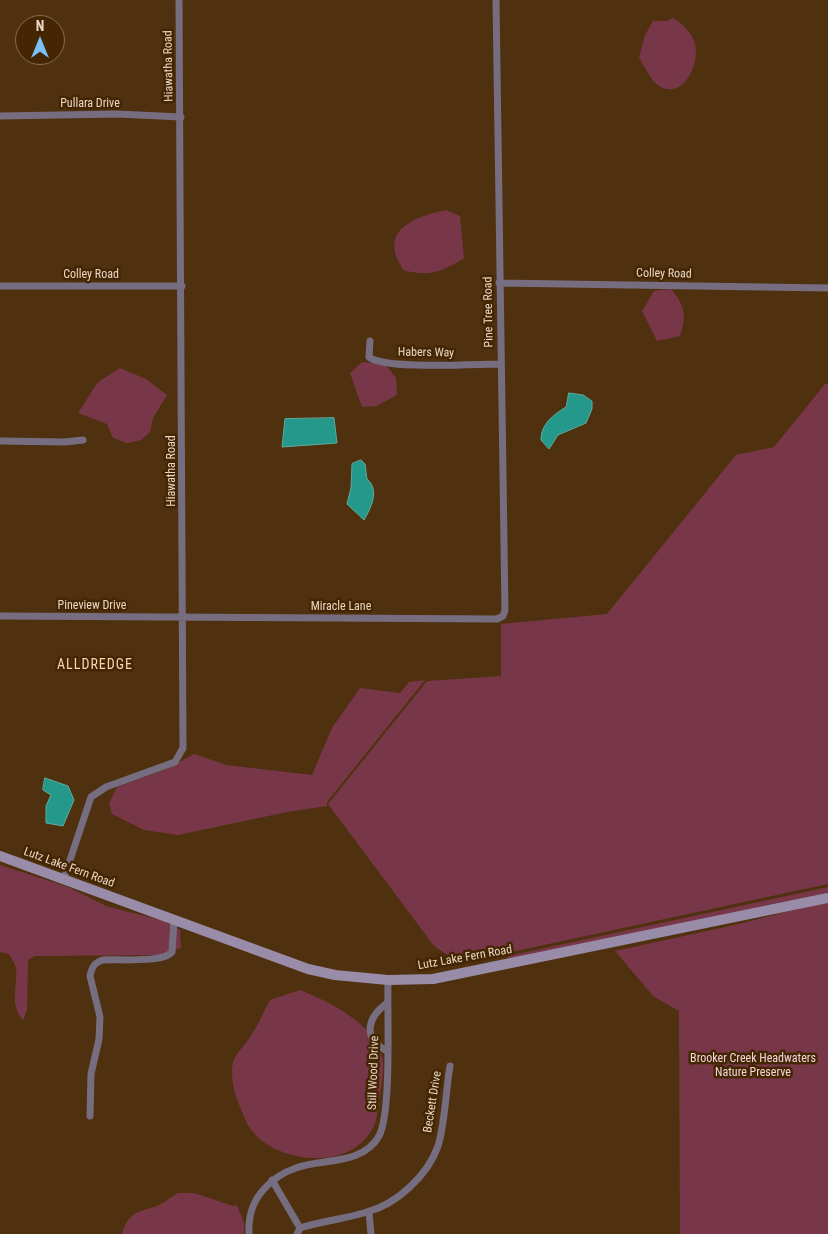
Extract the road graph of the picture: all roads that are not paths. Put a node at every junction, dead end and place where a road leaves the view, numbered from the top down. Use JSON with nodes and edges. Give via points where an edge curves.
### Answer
{"nodes":[{"id":1,"x":180,"y":0,"type":"edge"},
{"id":2,"x":496,"y":0,"type":"edge"},
{"id":3,"x":0,"y":116,"type":"edge"},
{"id":4,"x":181,"y":117,"type":"junction"},
{"id":5,"x":499,"y":283,"type":"junction"},
{"id":6,"x":0,"y":286,"type":"edge"},
{"id":7,"x":182,"y":286,"type":"junction"},
{"id":8,"x":828,"y":288,"type":"edge"},
{"id":9,"x":370,"y":341,"type":"dead end"},
{"id":10,"x":501,"y":364,"type":"junction"},
{"id":11,"x":83,"y":440,"type":"dead end"},
{"id":12,"x":0,"y":442,"type":"edge"},
{"id":13,"x":0,"y":616,"type":"edge"},
{"id":14,"x":184,"y":618,"type":"junction"},
{"id":15,"x":497,"y":619,"type":"joint"},
{"id":16,"x":0,"y":856,"type":"edge"},
{"id":17,"x":64,"y":878,"type":"junction"},
{"id":18,"x":828,"y":898,"type":"edge"},
{"id":19,"x":174,"y":920,"type":"junction"},
{"id":20,"x":388,"y":980,"type":"junction"},
{"id":21,"x":387,"y":1004,"type":"junction"},
{"id":22,"x":387,"y":1051,"type":"junction"},
{"id":23,"x":450,"y":1066,"type":"dead end"},
{"id":24,"x":90,"y":1116,"type":"dead end"},
{"id":25,"x":272,"y":1180,"type":"junction"},
{"id":26,"x":369,"y":1212,"type":"junction"},
{"id":27,"x":299,"y":1231,"type":"edge"},
{"id":28,"x":249,"y":1234,"type":"edge"},
{"id":29,"x":371,"y":1234,"type":"edge"}],
"edges":[{"from":1,"to":4,"type":"street","name":"Hiawatha Road"},
{"from":2,"to":5,"type":"street","name":"Pine Tree Road"},
{"from":3,"to":4,"type":"street","name":"Pullara Drive","via":[[117,114]]},
{"from":4,"to":7,"type":"street","name":"Hiawatha Road"},
{"from":5,"to":8,"type":"street","name":"Colley Road"},
{"from":5,"to":10,"type":"street","name":"Pine Tree Road"},
{"from":6,"to":7,"type":"street","name":"Colley Road"},
{"from":7,"to":14,"type":"street","name":"Hiawatha Road"},
{"from":9,"to":10,"type":"street","name":"Habers Way","via":[[369,357],[374,361]]},
{"from":10,"to":15,"type":"street","name":"Pine Tree Road","via":[[506,610]]},
{"from":11,"to":12,"type":"street"},
{"from":13,"to":14,"type":"street","name":"Pineview Drive"},
{"from":14,"to":15,"type":"street","name":"Miracle Lane"},
{"from":14,"to":17,"type":"street","name":"Hiawatha Road","via":[[183,748],[175,762],[106,787],[91,798]]},
{"from":16,"to":17,"type":"main road","name":"Lutz Lake Fern Road"},
{"from":17,"to":19,"type":"main road","name":"Lutz Lake Fern Road"},
{"from":18,"to":20,"type":"main road","name":"Lutz Lake Fern Road","via":[[433,979]]},
{"from":19,"to":20,"type":"main road","name":"Lutz Lake Fern Road","via":[[308,969],[334,976]]},
{"from":19,"to":24,"type":"street","via":[[169,956],[103,960],[91,970],[100,1017],[91,1074]]},
{"from":20,"to":21,"type":"street","name":"Still Wood Drive"},
{"from":21,"to":22,"type":"street","name":"Still Wood Drive"},
{"from":21,"to":22,"type":"street","via":[[374,1016],[370,1030],[372,1040]]},
{"from":22,"to":25,"type":"street","name":"Still Wood Drive","via":[[386,1112],[378,1137],[360,1154],[296,1167]]},
{"from":23,"to":26,"type":"street","name":"Beckett Drive","via":[[438,1146],[425,1169],[401,1194]]},
{"from":25,"to":27,"type":"street"},
{"from":25,"to":28,"type":"street","name":"Still Wood Drive","via":[[255,1199]]},
{"from":26,"to":27,"type":"street","name":"Beckett Drive"},
{"from":26,"to":29,"type":"street"}]}
